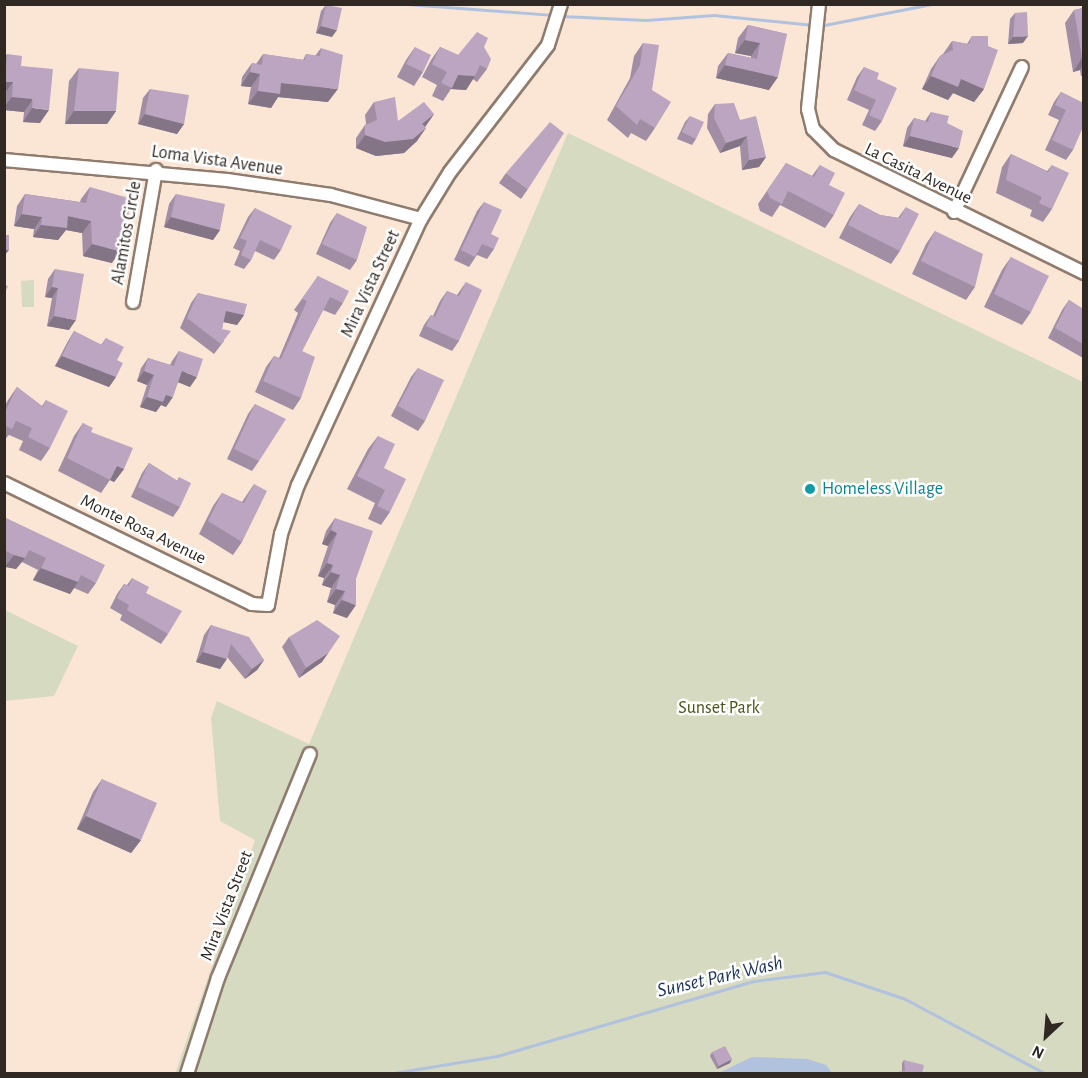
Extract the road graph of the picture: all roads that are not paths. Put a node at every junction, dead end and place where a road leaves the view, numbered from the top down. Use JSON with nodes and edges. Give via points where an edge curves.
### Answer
{"nodes":[{"id":1,"x":561,"y":4,"type":"edge"},
{"id":2,"x":819,"y":4,"type":"edge"},
{"id":3,"x":1022,"y":67,"type":"dead end"},
{"id":4,"x":4,"y":160,"type":"edge"},
{"id":5,"x":156,"y":170,"type":"junction"},
{"id":6,"x":954,"y":212,"type":"junction"},
{"id":7,"x":421,"y":219,"type":"junction"},
{"id":8,"x":1083,"y":273,"type":"edge"},
{"id":9,"x":133,"y":302,"type":"dead end"},
{"id":10,"x":4,"y":483,"type":"edge"},
{"id":11,"x":267,"y":605,"type":"joint"},
{"id":12,"x":310,"y":754,"type":"dead end"},
{"id":13,"x":187,"y":1074,"type":"edge"}],
"edges":[{"from":1,"to":7,"type":"street","name":"Mira Vista Street","via":[[548,45],[450,172]]},
{"from":2,"to":6,"type":"street","name":"La Casita Avenue","via":[[808,109],[813,129],[851,161]]},
{"from":3,"to":6,"type":"street"},
{"from":4,"to":5,"type":"street","name":"Loma Vista Avenue"},
{"from":5,"to":7,"type":"street","name":"Loma Vista Avenue","via":[[331,195]]},
{"from":5,"to":9,"type":"street","name":"Alamitos Circle"},
{"from":6,"to":8,"type":"street","name":"La Casita Avenue"},
{"from":7,"to":11,"type":"street","name":"Mira Vista Street","via":[[298,485],[281,534]]},
{"from":10,"to":11,"type":"street","name":"Monte Rosa Avenue","via":[[252,604]]},
{"from":12,"to":13,"type":"street","name":"Mira Vista Street","via":[[222,968]]}]}
